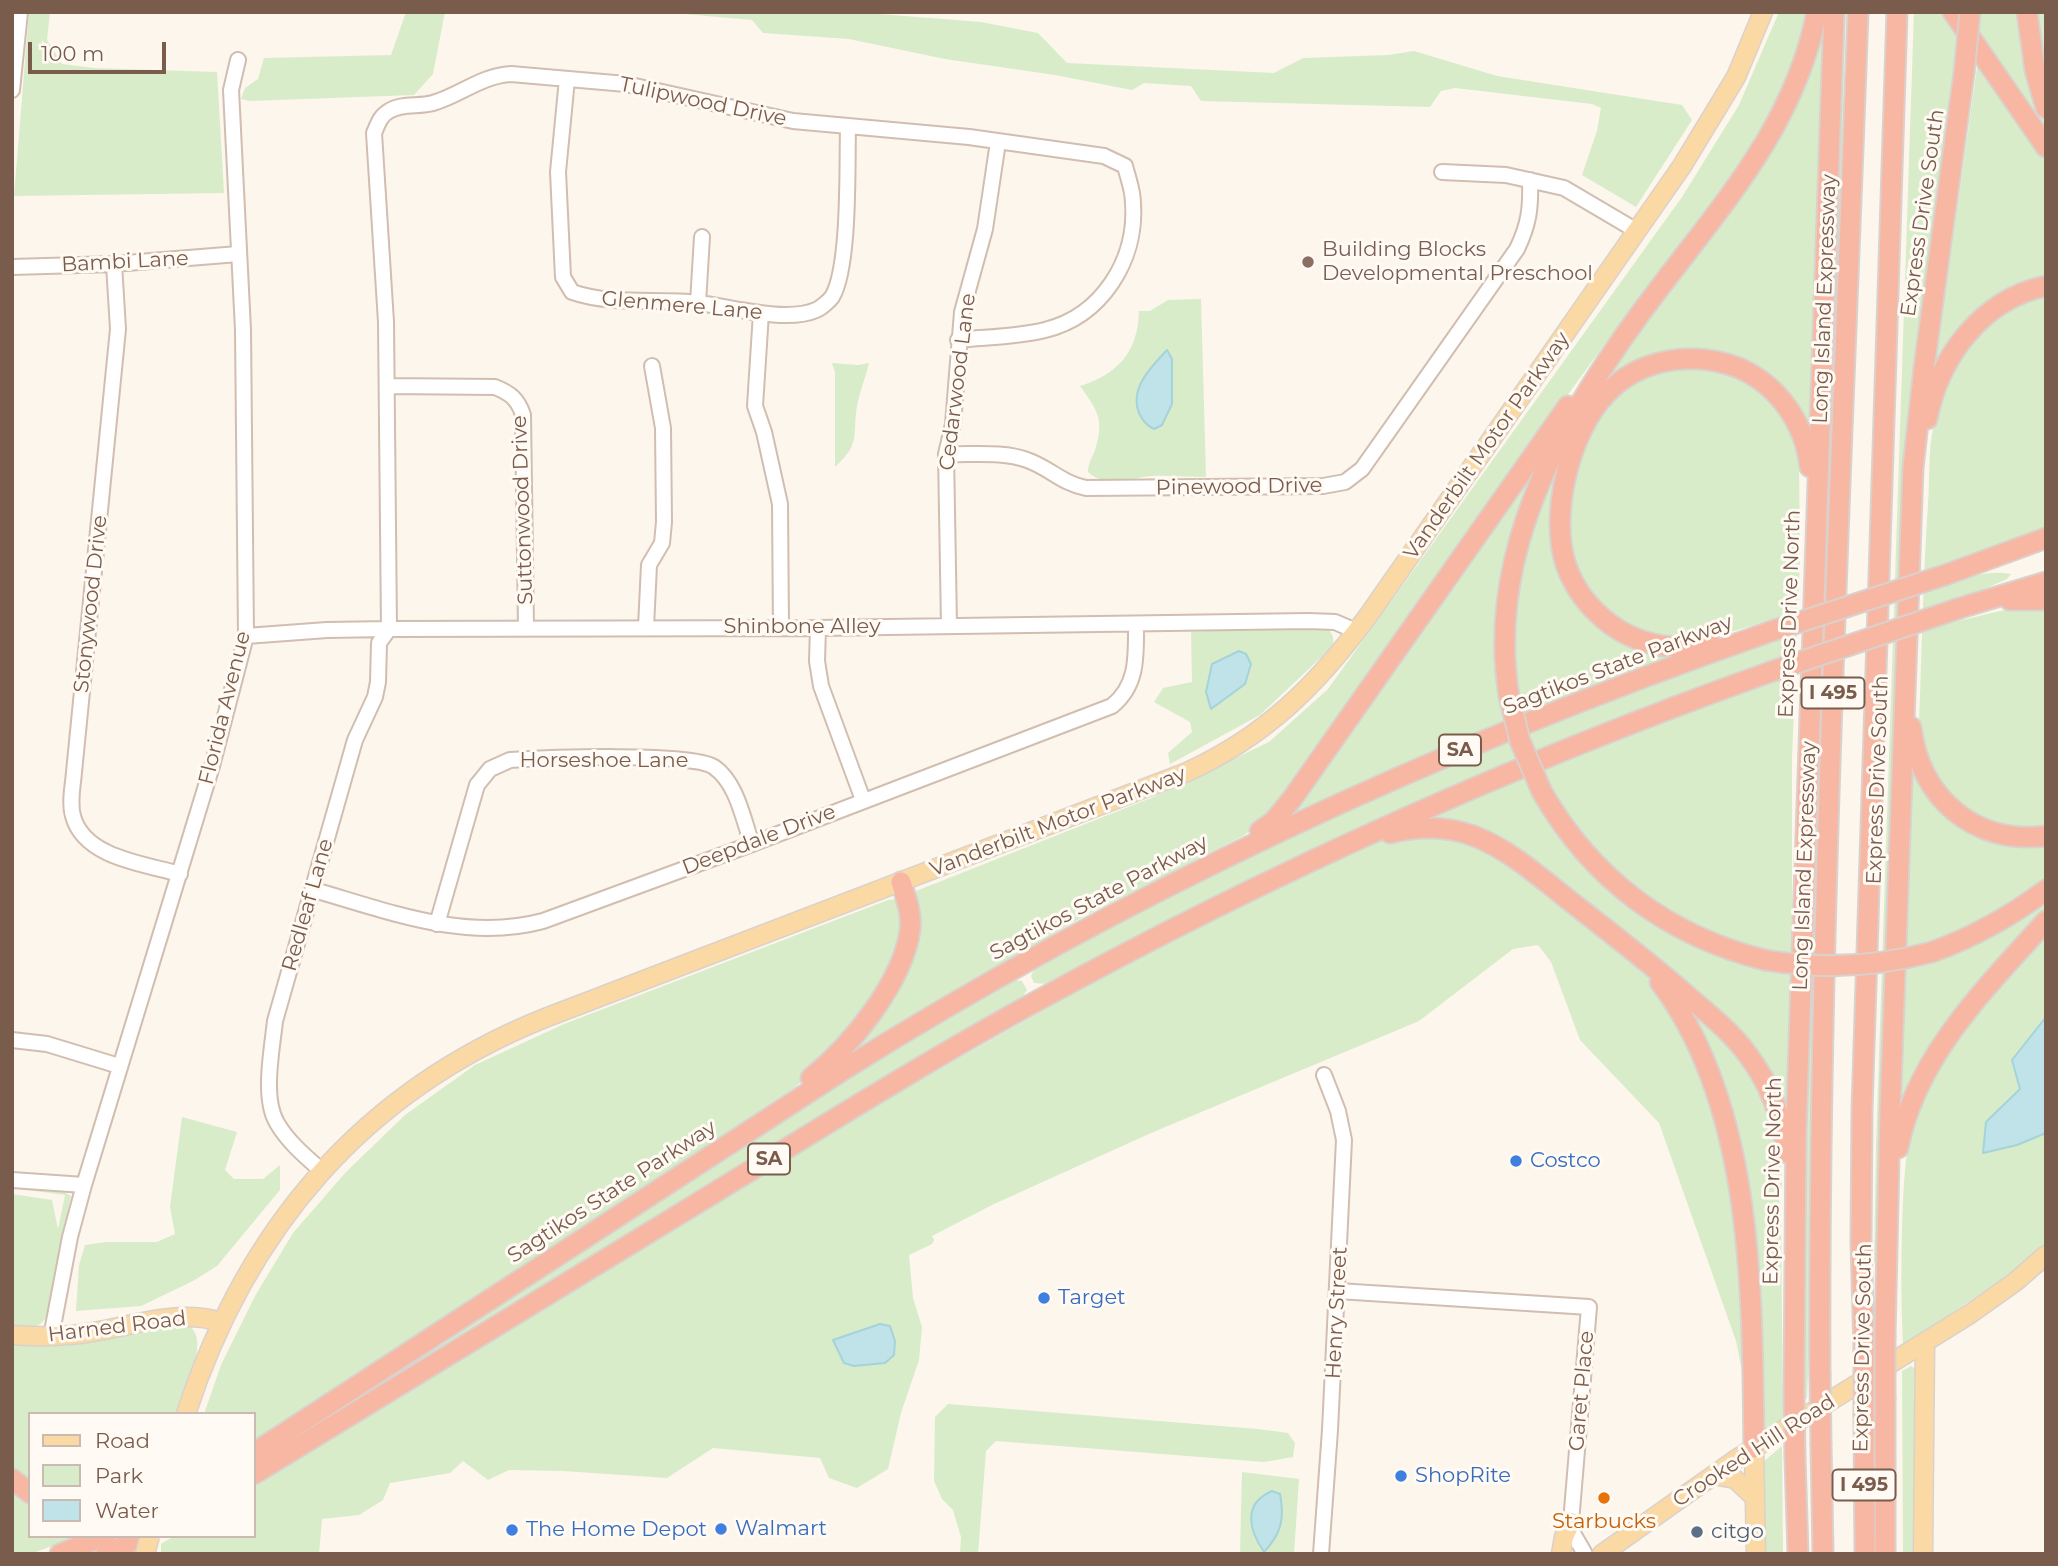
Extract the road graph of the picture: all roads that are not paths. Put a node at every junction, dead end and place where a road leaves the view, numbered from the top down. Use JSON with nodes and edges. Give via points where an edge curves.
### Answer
{"nodes":[{"id":1,"x":20,"y":12,"type":"edge"},
{"id":2,"x":1763,"y":12,"type":"edge"},
{"id":3,"x":1817,"y":12,"type":"edge"},
{"id":4,"x":1834,"y":12,"type":"edge"},
{"id":5,"x":1858,"y":12,"type":"edge"},
{"id":6,"x":1897,"y":12,"type":"edge"},
{"id":7,"x":1953,"y":12,"type":"edge"},
{"id":8,"x":1970,"y":12,"type":"edge"},
{"id":9,"x":2027,"y":12,"type":"edge"},
{"id":10,"x":238,"y":60,"type":"dead end"},
{"id":11,"x":567,"y":79,"type":"junction"},
{"id":12,"x":12,"y":90,"type":"edge"},
{"id":13,"x":2046,"y":108,"type":"edge"},
{"id":14,"x":848,"y":127,"type":"junction"},
{"id":15,"x":998,"y":142,"type":"junction"},
{"id":16,"x":2046,"y":147,"type":"edge"},
{"id":17,"x":1442,"y":172,"type":"dead end"},
{"id":18,"x":1530,"y":180,"type":"junction"},
{"id":19,"x":1637,"y":231,"type":"junction"},
{"id":20,"x":702,"y":237,"type":"dead end"},
{"id":21,"x":239,"y":254,"type":"junction"},
{"id":22,"x":114,"y":264,"type":"junction"},
{"id":23,"x":12,"y":267,"type":"edge"},
{"id":24,"x":2046,"y":286,"type":"edge"},
{"id":25,"x":698,"y":303,"type":"junction"},
{"id":26,"x":761,"y":313,"type":"junction"},
{"id":27,"x":958,"y":340,"type":"junction"},
{"id":28,"x":1619,"y":342,"type":"junction"},
{"id":29,"x":652,"y":366,"type":"dead end"},
{"id":30,"x":388,"y":386,"type":"junction"},
{"id":31,"x":946,"y":454,"type":"junction"},
{"id":32,"x":1912,"y":492,"type":"junction"},
{"id":33,"x":1816,"y":510,"type":"junction"},
{"id":34,"x":2046,"y":538,"type":"edge"},
{"id":35,"x":2046,"y":547,"type":"edge"},
{"id":36,"x":1945,"y":575,"type":"junction"},
{"id":37,"x":2046,"y":582,"type":"edge"},
{"id":38,"x":2046,"y":600,"type":"edge"},
{"id":39,"x":1960,"y":608,"type":"junction"},
{"id":40,"x":949,"y":625,"type":"junction"},
{"id":41,"x":1136,"y":625,"type":"junction"},
{"id":42,"x":646,"y":627,"type":"junction"},
{"id":43,"x":526,"y":628,"type":"junction"},
{"id":44,"x":781,"y":628,"type":"junction"},
{"id":45,"x":818,"y":628,"type":"junction"},
{"id":46,"x":389,"y":629,"type":"junction"},
{"id":47,"x":1356,"y":631,"type":"junction"},
{"id":48,"x":1772,"y":631,"type":"junction"},
{"id":49,"x":246,"y":636,"type":"junction"},
{"id":50,"x":1904,"y":677,"type":"junction"},
{"id":51,"x":863,"y":800,"type":"junction"},
{"id":52,"x":2046,"y":836,"type":"edge"},
{"id":53,"x":752,"y":844,"type":"junction"},
{"id":54,"x":1342,"y":847,"type":"junction"},
{"id":55,"x":180,"y":874,"type":"junction"},
{"id":56,"x":901,"y":882,"type":"junction"},
{"id":57,"x":314,"y":890,"type":"junction"},
{"id":58,"x":2046,"y":890,"type":"edge"},
{"id":59,"x":1156,"y":891,"type":"junction"},
{"id":60,"x":2046,"y":921,"type":"edge"},
{"id":61,"x":437,"y":924,"type":"junction"},
{"id":62,"x":2046,"y":936,"type":"edge"},
{"id":63,"x":1632,"y":950,"type":"junction"},
{"id":64,"x":1966,"y":1014,"type":"junction"},
{"id":65,"x":12,"y":1040,"type":"edge"},
{"id":66,"x":119,"y":1066,"type":"junction"},
{"id":67,"x":1324,"y":1075,"type":"dead end"},
{"id":68,"x":699,"y":1163,"type":"junction"},
{"id":69,"x":322,"y":1171,"type":"junction"},
{"id":70,"x":12,"y":1180,"type":"edge"},
{"id":71,"x":84,"y":1185,"type":"junction"},
{"id":72,"x":1887,"y":1233,"type":"junction"},
{"id":73,"x":1794,"y":1234,"type":"junction"},
{"id":74,"x":2046,"y":1255,"type":"edge"},
{"id":75,"x":1338,"y":1291,"type":"junction"},
{"id":76,"x":221,"y":1322,"type":"junction"},
{"id":77,"x":12,"y":1335,"type":"edge"},
{"id":78,"x":51,"y":1337,"type":"junction"},
{"id":79,"x":1926,"y":1342,"type":"junction"},
{"id":80,"x":187,"y":1412,"type":"edge"},
{"id":81,"x":1754,"y":1448,"type":"junction"},
{"id":82,"x":256,"y":1452,"type":"edge"},
{"id":83,"x":256,"y":1473,"type":"edge"},
{"id":84,"x":1714,"y":1475,"type":"junction"},
{"id":85,"x":12,"y":1479,"type":"edge"},
{"id":86,"x":28,"y":1491,"type":"edge"},
{"id":87,"x":1754,"y":1497,"type":"junction"},
{"id":88,"x":1571,"y":1522,"type":"junction"},
{"id":89,"x":100,"y":1538,"type":"edge"},
{"id":90,"x":140,"y":1538,"type":"edge"},
{"id":91,"x":157,"y":1538,"type":"edge"},
{"id":92,"x":1798,"y":1553,"type":"edge"},
{"id":93,"x":60,"y":1554,"type":"edge"},
{"id":94,"x":106,"y":1554,"type":"edge"},
{"id":95,"x":127,"y":1554,"type":"edge"},
{"id":96,"x":1321,"y":1554,"type":"edge"},
{"id":97,"x":1561,"y":1554,"type":"edge"},
{"id":98,"x":1585,"y":1554,"type":"edge"},
{"id":99,"x":1602,"y":1554,"type":"edge"},
{"id":100,"x":1756,"y":1554,"type":"edge"},
{"id":101,"x":1823,"y":1554,"type":"edge"},
{"id":102,"x":1865,"y":1554,"type":"edge"},
{"id":103,"x":1885,"y":1554,"type":"edge"},
{"id":104,"x":1923,"y":1554,"type":"edge"}],
"edges":[{"from":1,"to":12,"type":"street"},
{"from":2,"to":19,"type":"main road","name":"Vanderbilt Motor Parkway","via":[[1720,107]]},
{"from":3,"to":28,"type":"highway","via":[[1796,82],[1764,148]]},
{"from":4,"to":33,"type":"highway","name":"Express Drive North"},
{"from":5,"to":101,"type":"highway","name":"Long Island Expressway","number":"I 495","bridge":true,"via":[[1825,948],[1820,1201]]},
{"from":6,"to":102,"type":"highway","number":"I 495","bridge":true,"via":[[1862,1109]]},
{"from":7,"to":16,"type":"highway"},
{"from":8,"to":32,"type":"highway","name":"Express Drive South","bridge":true,"via":[[1922,380]]},
{"from":9,"to":13,"type":"highway"},
{"from":10,"to":21,"type":"street","name":"Florida Avenue","via":[[231,90]]},
{"from":11,"to":14,"type":"street","name":"Tulipwood Drive","via":[[626,84],[793,121]]},
{"from":11,"to":25,"type":"street","name":"Glenmere Lane","via":[[558,172],[563,277],[572,292],[592,299]]},
{"from":11,"to":30,"type":"street","name":"Tulipwood Drive","via":[[494,75],[451,98],[400,106],[379,119],[374,134]]},
{"from":14,"to":15,"type":"street","name":"Tulipwood Drive"},
{"from":14,"to":26,"type":"street","name":"Glenmere Lane","via":[[844,251],[832,298],[816,310]]},
{"from":15,"to":27,"type":"street","name":"Cedarwood Lane","via":[[985,229]]},
{"from":15,"to":27,"type":"street","name":"Tulipwood Drive","via":[[1104,156],[1125,166],[1133,205],[1132,232],[1118,275],[1079,316],[1045,330]]},
{"from":17,"to":18,"type":"street"},
{"from":18,"to":19,"type":"street","via":[[1564,188]]},
{"from":18,"to":31,"type":"street","name":"Pinewood Drive","via":[[1531,206],[1517,249],[1362,469],[1345,482],[1273,488],[1086,488],[1068,484],[1026,459]]},
{"from":19,"to":47,"type":"main road","name":"Vanderbilt Motor Parkway"},
{"from":20,"to":25,"type":"street"},
{"from":21,"to":22,"type":"street","name":"Bambi Lane"},
{"from":21,"to":49,"type":"street","name":"Florida Avenue"},
{"from":22,"to":23,"type":"street","name":"Bambi Lane"},
{"from":22,"to":55,"type":"street","name":"Stonywood Drive","via":[[118,329],[71,801],[79,830],[90,843],[119,857]]},
{"from":24,"to":32,"type":"highway","via":[[1993,308],[1953,354],[1932,398]]},
{"from":25,"to":26,"type":"street","name":"Glenmere Lane"},
{"from":26,"to":44,"type":"street","via":[[755,406],[780,504]]},
{"from":27,"to":31,"type":"street","name":"Cedarwood Lane","via":[[953,424]]},
{"from":28,"to":58,"type":"highway","bridge":true,"via":[[1559,444],[1538,490],[1511,569],[1505,611],[1504,653],[1520,741],[1542,792],[1583,852],[1632,899],[1690,934],[1765,960],[1816,967],[1886,963],[1932,952],[1995,924]]},
{"from":28,"to":59,"type":"highway","via":[[1549,432],[1280,815]]},
{"from":29,"to":42,"type":"street","via":[[663,428],[664,522],[662,543],[649,565]]},
{"from":30,"to":43,"type":"street","name":"Suttonwood Drive","via":[[495,387],[519,403],[523,415]]},
{"from":30,"to":46,"type":"street","name":"Tulipwood Drive"},
{"from":31,"to":40,"type":"street","name":"Cedarwood Lane"},
{"from":32,"to":50,"type":"highway","name":"Express Drive South"},
{"from":33,"to":48,"type":"highway","via":[[1807,446],[1790,411],[1765,384],[1720,362],[1679,359],[1637,371],[1597,404],[1575,448],[1563,495],[1562,544],[1570,573],[1595,611],[1622,632],[1665,647],[1699,646]]},
{"from":33,"to":73,"type":"highway","name":"Express Drive North"},
{"from":34,"to":36,"type":"highway"},
{"from":35,"to":36,"type":"highway","name":"Sagtikos State Parkway","number":"SA"},
{"from":36,"to":48,"type":"highway","name":"Sagtikos State Parkway","number":"SA","bridge":true},
{"from":37,"to":39,"type":"highway","number":"SA"},
{"from":38,"to":39,"type":"highway"},
{"from":39,"to":54,"type":"highway","number":"SA","bridge":true,"via":[[1770,672],[1533,763]]},
{"from":40,"to":41,"type":"street","name":"Shinbone Alley"},
{"from":40,"to":45,"type":"street","name":"Shinbone Alley"},
{"from":41,"to":47,"type":"street","name":"Shinbone Alley","via":[[1319,621]]},
{"from":41,"to":51,"type":"street","name":"Deepdale Drive","via":[[1130,684],[1112,706]]},
{"from":42,"to":43,"type":"street","name":"Shinbone Alley"},
{"from":42,"to":44,"type":"street","name":"Shinbone Alley"},
{"from":43,"to":46,"type":"street","name":"Shinbone Alley"},
{"from":44,"to":45,"type":"street","name":"Shinbone Alley"},
{"from":45,"to":51,"type":"street","via":[[821,686]]},
{"from":46,"to":49,"type":"street","name":"Shinbone Alley"},
{"from":46,"to":57,"type":"street","name":"Redleaf Lane","via":[[379,643],[375,697],[355,740]]},
{"from":47,"to":56,"type":"main road","name":"Vanderbilt Motor Parkway","via":[[1291,706],[1209,762]]},
{"from":48,"to":59,"type":"highway","name":"Sagtikos State Parkway","number":"SA","via":[[1433,761]]},
{"from":49,"to":55,"type":"street","name":"Florida Avenue"},
{"from":50,"to":52,"type":"highway","via":[[1913,745],[1938,795],[1957,814],[1980,827],[2021,837]]},
{"from":50,"to":72,"type":"highway","name":"Express Drive South"},
{"from":51,"to":53,"type":"street","name":"Deepdale Drive"},
{"from":53,"to":61,"type":"street","name":"Deepdale Drive","via":[[523,926],[489,929]]},
{"from":53,"to":61,"type":"street","name":"Horseshoe Lane","via":[[725,779],[714,766],[694,759],[509,760],[490,769],[477,785]]},
{"from":54,"to":63,"type":"highway","via":[[1414,828],[1467,833],[1505,852]]},
{"from":54,"to":83,"type":"highway","number":"SA","via":[[1175,928],[948,1051]]},
{"from":55,"to":66,"type":"street","name":"Florida Avenue"},
{"from":56,"to":68,"type":"highway","via":[[910,913],[908,940],[868,1018],[827,1064]]},
{"from":56,"to":69,"type":"main road","name":"Vanderbilt Motor Parkway","via":[[507,1034],[453,1062],[400,1098]]},
{"from":57,"to":61,"type":"street","name":"Deepdale Drive"},
{"from":57,"to":69,"type":"street","name":"Redleaf Lane","via":[[275,1021],[270,1104],[276,1123]]},
{"from":59,"to":68,"type":"highway","name":"Sagtikos State Parkway","number":"SA","via":[[930,1016]]},
{"from":60,"to":64,"type":"highway"},
{"from":62,"to":64,"type":"highway"},
{"from":63,"to":73,"type":"highway","via":[[1715,1020],[1748,1054],[1764,1079],[1785,1138]]},
{"from":63,"to":81,"type":"highway","via":[[1687,1021],[1722,1107],[1749,1282]]},
{"from":64,"to":72,"type":"highway","via":[[1935,1053],[1907,1112]]},
{"from":65,"to":66,"type":"street","via":[[47,1044]]},
{"from":66,"to":71,"type":"street","name":"Florida Avenue"},
{"from":67,"to":75,"type":"street","name":"Henry Street","via":[[1344,1140]]},
{"from":68,"to":82,"type":"highway","name":"Sagtikos State Parkway","number":"SA"},
{"from":69,"to":76,"type":"main road","name":"Vanderbilt Motor Parkway","via":[[265,1244]]},
{"from":70,"to":71,"type":"street"},
{"from":71,"to":78,"type":"street","name":"Florida Avenue"},
{"from":72,"to":103,"type":"highway","name":"Express Drive South","bridge":true},
{"from":73,"to":92,"type":"highway","name":"Express Drive North","bridge":true},
{"from":74,"to":79,"type":"main road","name":"Crooked Hill Road","via":[[1990,1301]]},
{"from":75,"to":88,"type":"street","name":"Garet Place","via":[[1588,1307]]},
{"from":75,"to":96,"type":"street","name":"Henry Street"},
{"from":76,"to":78,"type":"main road","name":"Harned Road","via":[[176,1317]]},
{"from":76,"to":80,"type":"main road","name":"Vanderbilt Motor Parkway"},
{"from":77,"to":78,"type":"main road","name":"Harned Road"},
{"from":79,"to":81,"type":"main road","name":"Crooked Hill Road"},
{"from":79,"to":104,"type":"main road"},
{"from":81,"to":84,"type":"main road","name":"Crooked Hill Road"},
{"from":81,"to":87,"type":"main road"},
{"from":84,"to":87,"type":"main road","via":[[1740,1481]]},
{"from":84,"to":99,"type":"main road","name":"Crooked Hill Road"},
{"from":85,"to":86,"type":"highway"},
{"from":87,"to":100,"type":"main road"},
{"from":88,"to":97,"type":"main road"},
{"from":88,"to":98,"type":"street","name":"Garet Place"},
{"from":89,"to":93,"type":"highway"},
{"from":90,"to":94,"type":"highway"},
{"from":91,"to":95,"type":"highway"}]}
